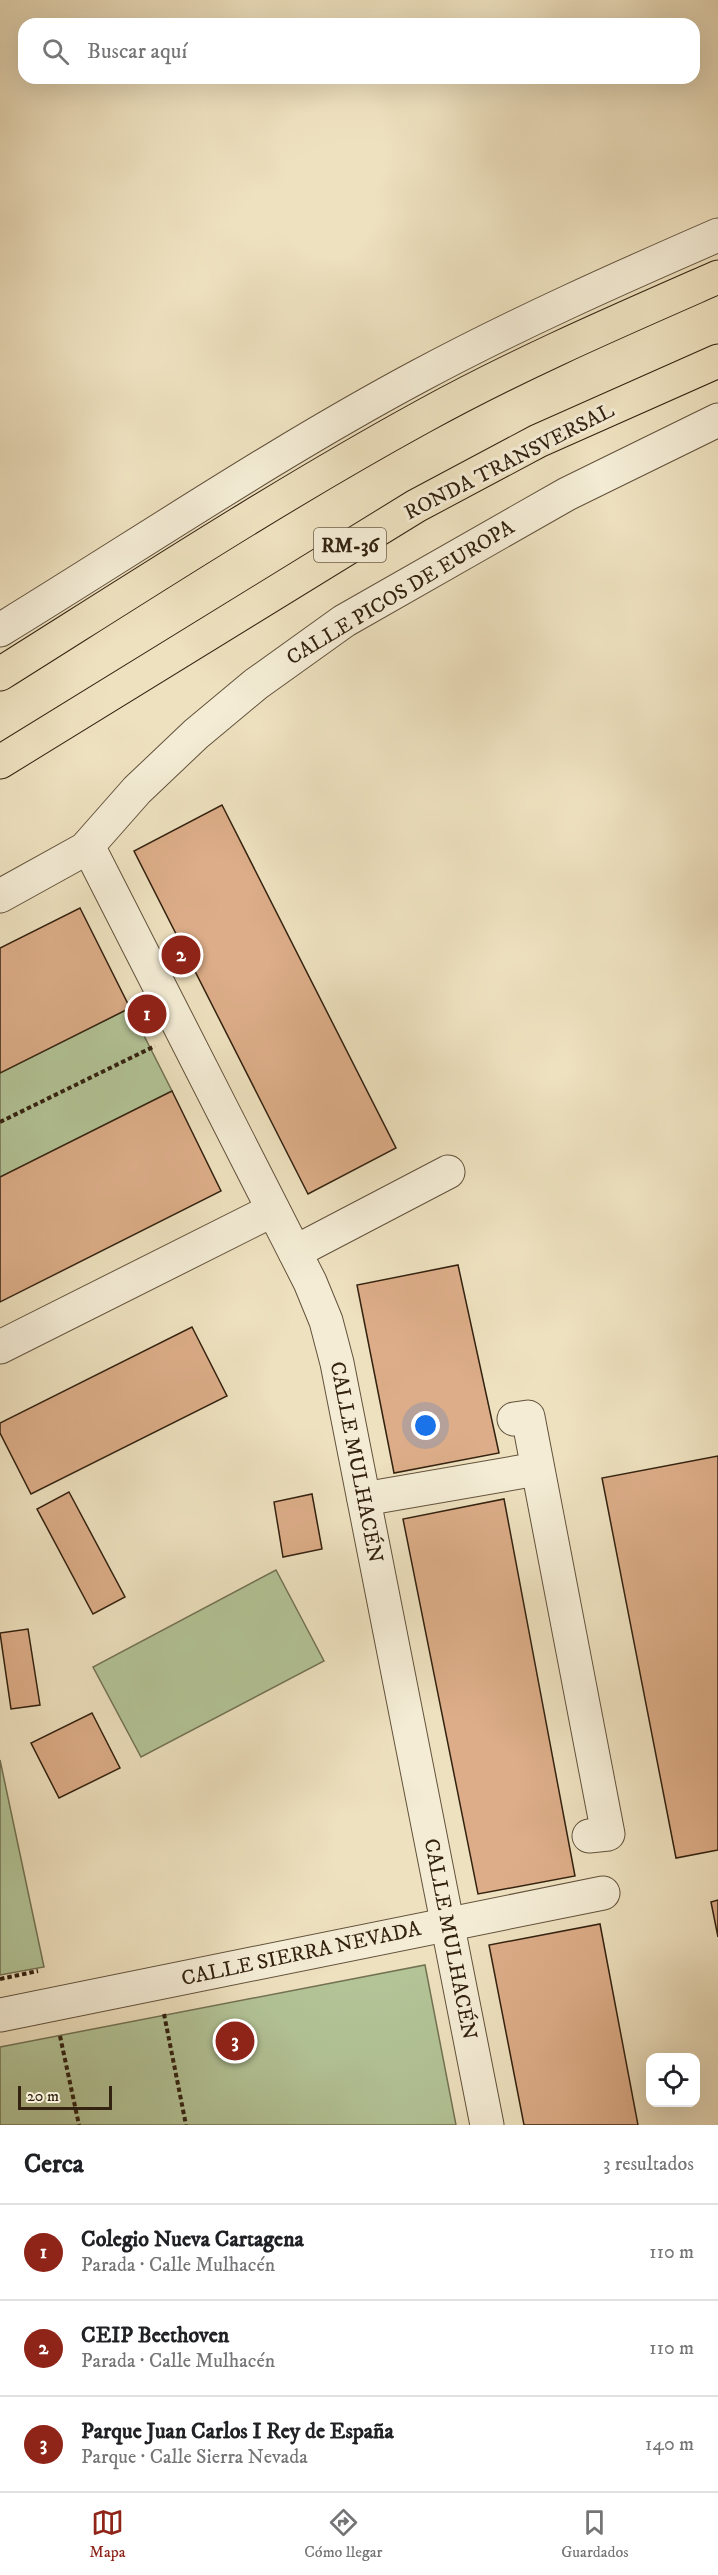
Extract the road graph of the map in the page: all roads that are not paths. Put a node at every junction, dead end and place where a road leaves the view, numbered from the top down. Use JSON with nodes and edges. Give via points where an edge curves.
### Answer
{"nodes":[{"id":1,"x":718,"y":235,"type":"edge"},
{"id":2,"x":718,"y":277,"type":"edge"},
{"id":3,"x":718,"y":361,"type":"edge"},
{"id":4,"x":718,"y":420,"type":"edge"},
{"id":5,"x":0,"y":630,"type":"edge"},
{"id":6,"x":0,"y":674,"type":"edge"},
{"id":7,"x":0,"y":762,"type":"edge"},
{"id":8,"x":88,"y":846,"type":"junction"},
{"id":9,"x":0,"y":896,"type":"edge"},
{"id":10,"x":447,"y":1172,"type":"dead end"},
{"id":11,"x":273,"y":1210,"type":"junction"},
{"id":12,"x":295,"y":1252,"type":"junction"},
{"id":13,"x":0,"y":1347,"type":"edge"},
{"id":14,"x":514,"y":1419,"type":"dead end"},
{"id":15,"x":537,"y":1469,"type":"junction"},
{"id":16,"x":364,"y":1499,"type":"junction"},
{"id":17,"x":589,"y":1836,"type":"dead end"},
{"id":18,"x":603,"y":1893,"type":"dead end"},
{"id":19,"x":448,"y":1924,"type":"junction"},
{"id":20,"x":0,"y":2015,"type":"edge"},
{"id":21,"x":487,"y":2125,"type":"edge"}],
"edges":[{"from":1,"to":5,"type":"street","via":[[418,376]]},
{"from":2,"to":6,"type":"highway","via":[[511,371],[422,417],[248,518]]},
{"from":3,"to":7,"type":"highway","name":"RONDA TRANSVERSAL","number":"RM-36","via":[[538,441],[416,506]]},
{"from":4,"to":8,"type":"street","name":"CALLE PICOS DE EUROPA","via":[[530,513],[319,638],[196,734],[137,790]]},
{"from":8,"to":9,"type":"street","name":"CALLE PICOS DE EUROPA"},
{"from":8,"to":11,"type":"street","name":"CALLE MULHACÉN"},
{"from":10,"to":12,"type":"street"},
{"from":11,"to":12,"type":"street","name":"CALLE MULHACÉN"},
{"from":11,"to":13,"type":"street"},
{"from":12,"to":16,"type":"street","name":"CALLE MULHACÉN","via":[[330,1334]]},
{"from":14,"to":15,"type":"street","via":[[528,1417]]},
{"from":15,"to":16,"type":"street"},
{"from":15,"to":17,"type":"street","via":[[608,1834]]},
{"from":16,"to":19,"type":"street","name":"CALLE MULHACÉN"},
{"from":18,"to":19,"type":"street","name":"CALLE SIERRA NEVADA"},
{"from":19,"to":20,"type":"street","name":"CALLE SIERRA NEVADA"},
{"from":19,"to":21,"type":"street","name":"CALLE MULHACÉN"}]}
